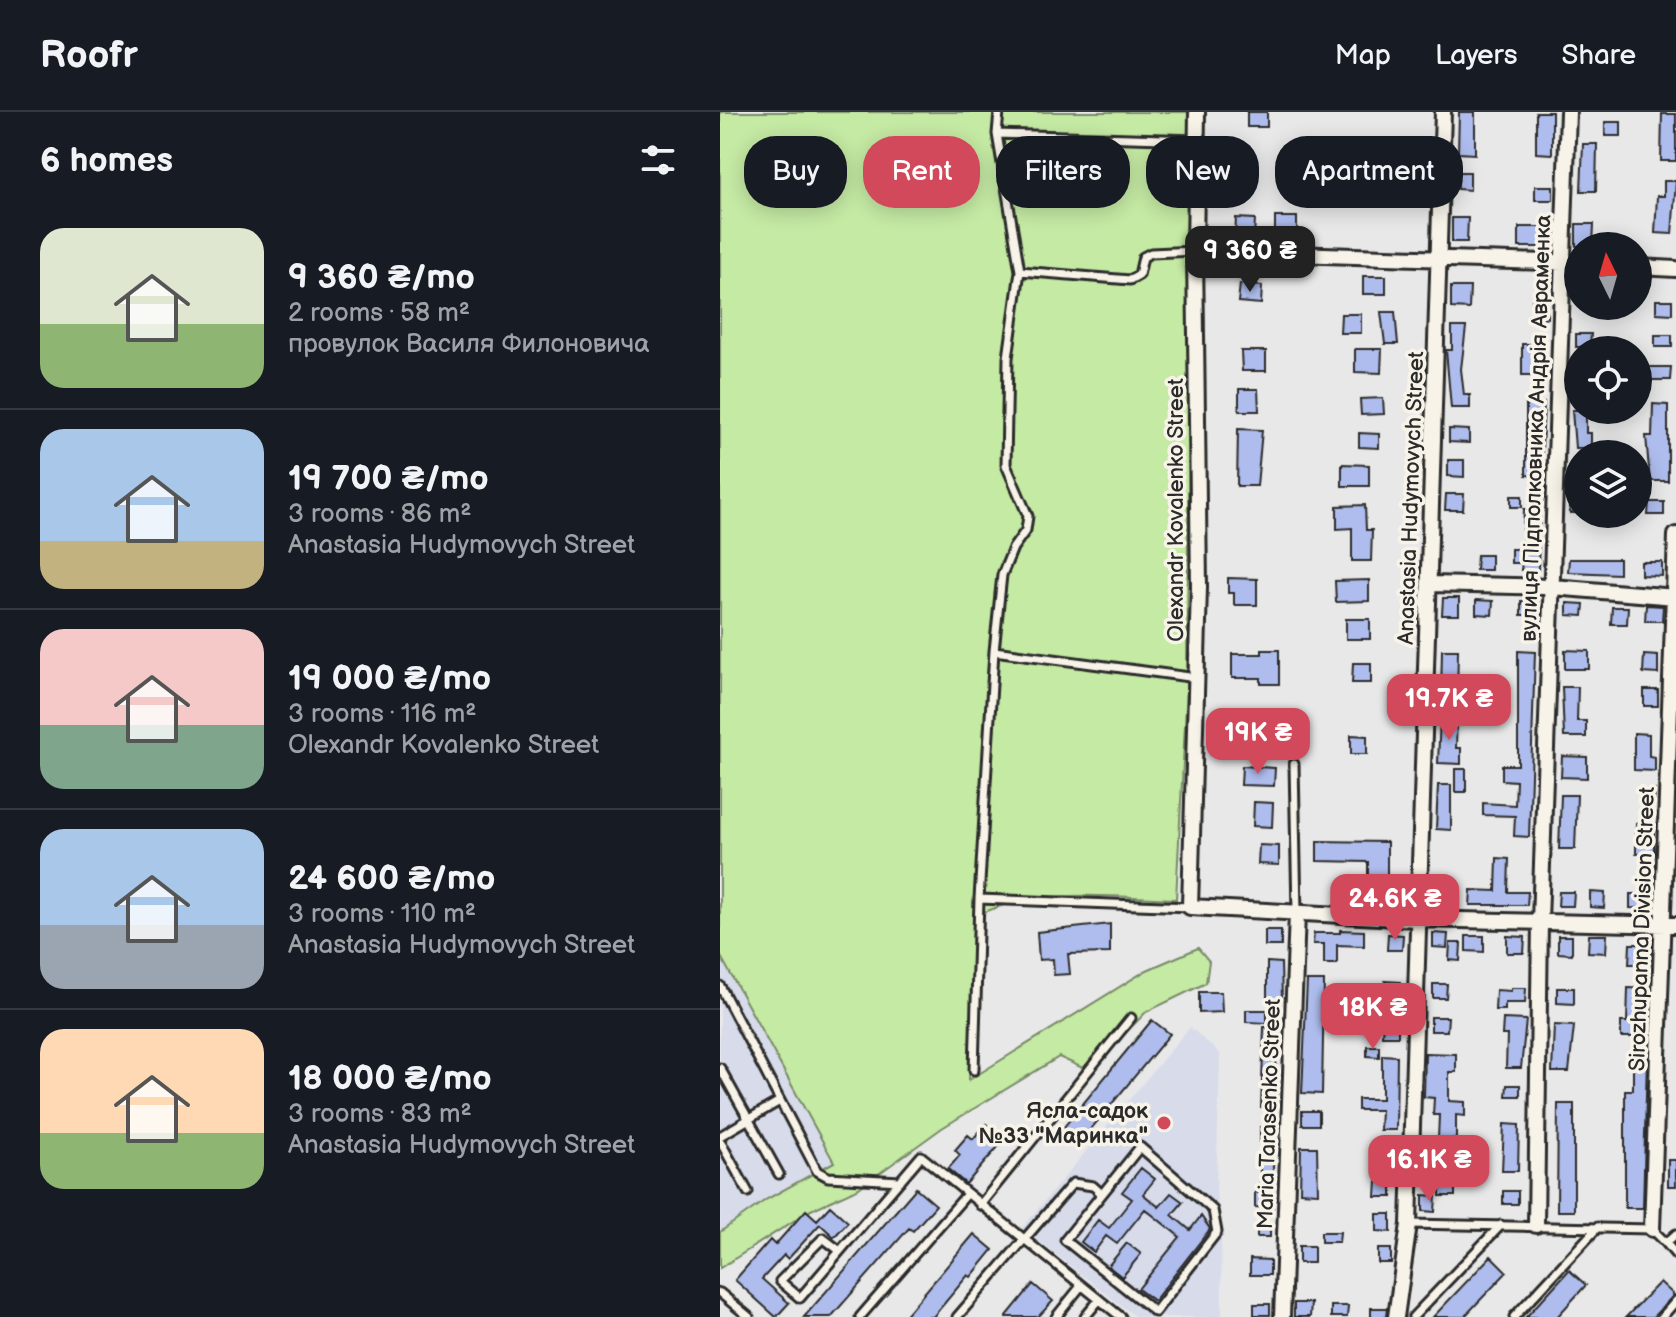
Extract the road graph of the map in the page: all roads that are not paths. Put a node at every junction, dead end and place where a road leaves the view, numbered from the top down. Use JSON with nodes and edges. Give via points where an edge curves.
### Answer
{"nodes":[{"id":1,"x":999,"y":112,"type":"edge"},
{"id":2,"x":1197,"y":112,"type":"edge"},
{"id":3,"x":1443,"y":112,"type":"edge"},
{"id":4,"x":1568,"y":112,"type":"edge"},
{"id":5,"x":997,"y":134,"type":"junction"},
{"id":6,"x":1197,"y":136,"type":"edge"},
{"id":7,"x":1146,"y":138,"type":"edge"},
{"id":8,"x":1196,"y":208,"type":"edge"},
{"id":9,"x":1570,"y":232,"type":"edge"},
{"id":10,"x":1195,"y":251,"type":"junction"},
{"id":11,"x":1440,"y":260,"type":"junction"},
{"id":12,"x":1564,"y":263,"type":"edge"},
{"id":13,"x":1652,"y":268,"type":"edge"},
{"id":14,"x":1676,"y":269,"type":"edge"},
{"id":15,"x":1020,"y":271,"type":"junction"},
{"id":16,"x":1568,"y":320,"type":"edge"},
{"id":17,"x":1676,"y":535,"type":"edge"},
{"id":18,"x":1430,"y":584,"type":"junction"},
{"id":19,"x":1552,"y":587,"type":"junction"},
{"id":20,"x":1675,"y":597,"type":"edge"},
{"id":21,"x":994,"y":651,"type":"junction"},
{"id":22,"x":1197,"y":678,"type":"junction"},
{"id":23,"x":1294,"y":764,"type":"dead end"},
{"id":24,"x":979,"y":899,"type":"junction"},
{"id":25,"x":1190,"y":907,"type":"junction"},
{"id":26,"x":1297,"y":913,"type":"junction"},
{"id":27,"x":1417,"y":919,"type":"junction"},
{"id":28,"x":1540,"y":922,"type":"junction"},
{"id":29,"x":1670,"y":924,"type":"edge"},
{"id":30,"x":720,"y":986,"type":"edge"},
{"id":31,"x":1131,"y":1018,"type":"dead end"},
{"id":32,"x":720,"y":1068,"type":"edge"},
{"id":33,"x":974,"y":1070,"type":"dead end"},
{"id":34,"x":778,"y":1102,"type":"junction"},
{"id":35,"x":747,"y":1120,"type":"junction"},
{"id":36,"x":720,"y":1138,"type":"edge"},
{"id":37,"x":779,"y":1174,"type":"dead end"},
{"id":38,"x":900,"y":1181,"type":"junction"},
{"id":39,"x":748,"y":1192,"type":"dead end"},
{"id":40,"x":967,"y":1194,"type":"junction"},
{"id":41,"x":1102,"y":1194,"type":"junction"},
{"id":42,"x":980,"y":1205,"type":"junction"},
{"id":43,"x":1409,"y":1224,"type":"junction"},
{"id":44,"x":1501,"y":1225,"type":"junction"},
{"id":45,"x":1536,"y":1225,"type":"junction"},
{"id":46,"x":1598,"y":1227,"type":"junction"},
{"id":47,"x":1652,"y":1229,"type":"junction"},
{"id":48,"x":1676,"y":1234,"type":"edge"},
{"id":49,"x":1022,"y":1240,"type":"junction"},
{"id":50,"x":1666,"y":1243,"type":"junction"},
{"id":51,"x":840,"y":1251,"type":"junction"},
{"id":52,"x":1676,"y":1255,"type":"edge"},
{"id":53,"x":1081,"y":1286,"type":"junction"},
{"id":54,"x":720,"y":1293,"type":"edge"},
{"id":55,"x":1099,"y":1300,"type":"junction"},
{"id":56,"x":1676,"y":1301,"type":"edge"},
{"id":57,"x":1158,"y":1314,"type":"edge"},
{"id":58,"x":749,"y":1317,"type":"edge"},
{"id":59,"x":860,"y":1317,"type":"edge"},
{"id":60,"x":957,"y":1317,"type":"edge"},
{"id":61,"x":1056,"y":1317,"type":"edge"},
{"id":62,"x":1085,"y":1317,"type":"edge"},
{"id":63,"x":1121,"y":1317,"type":"edge"},
{"id":64,"x":1282,"y":1317,"type":"edge"},
{"id":65,"x":1396,"y":1317,"type":"edge"},
{"id":66,"x":1413,"y":1317,"type":"edge"},
{"id":67,"x":1514,"y":1317,"type":"edge"},
{"id":68,"x":1662,"y":1317,"type":"edge"}],
"edges":[{"from":1,"to":5,"type":"lane"},
{"from":2,"to":6,"type":"street","name":"Olexandr Kovalenko Street"},
{"from":3,"to":11,"type":"street","name":"Anastasia Hudymovych Street"},
{"from":4,"to":9,"type":"street","name":"вулиця Підполковника Андрія Авраменка"},
{"from":5,"to":7,"type":"lane"},
{"from":5,"to":15,"type":"lane"},
{"from":8,"to":10,"type":"street","name":"Olexandr Kovalenko Street"},
{"from":10,"to":11,"type":"street"},
{"from":10,"to":15,"type":"lane","via":[[1151,253],[1143,257],[1139,275],[1130,280]]},
{"from":10,"to":22,"type":"street","name":"Olexandr Kovalenko Street"},
{"from":11,"to":12,"type":"street"},
{"from":11,"to":18,"type":"street","name":"Anastasia Hudymovych Street"},
{"from":13,"to":14,"type":"street"},
{"from":15,"to":21,"type":"lane","via":[[1008,358],[1006,465],[1028,516],[1002,575]]},
{"from":16,"to":19,"type":"street","name":"вулиця Підполковника Андрія Авраменка"},
{"from":17,"to":20,"type":"street","name":"Sirozhupanna Division Street"},
{"from":18,"to":19,"type":"street"},
{"from":18,"to":27,"type":"street","name":"Anastasia Hudymovych Street"},
{"from":19,"to":20,"type":"street"},
{"from":19,"to":28,"type":"street","name":"вулиця Підполковника Андрія Авраменка"},
{"from":20,"to":29,"type":"street","name":"Sirozhupanna Division Street"},
{"from":21,"to":22,"type":"lane"},
{"from":21,"to":24,"type":"lane"},
{"from":22,"to":25,"type":"street","name":"Olexandr Kovalenko Street"},
{"from":23,"to":26,"type":"lane"},
{"from":24,"to":25,"type":"lane"},
{"from":24,"to":33,"type":"lane"},
{"from":25,"to":26,"type":"street"},
{"from":26,"to":27,"type":"street"},
{"from":26,"to":64,"type":"street","name":"Maria Tarasenko Street"},
{"from":27,"to":28,"type":"street"},
{"from":27,"to":43,"type":"street","name":"Anastasia Hudymovych Street"},
{"from":28,"to":29,"type":"street"},
{"from":28,"to":45,"type":"street","name":"вулиця Підполковника Андрія Авраменка"},
{"from":29,"to":47,"type":"street","name":"Sirozhupanna Division Street"},
{"from":30,"to":34,"type":"lane"},
{"from":31,"to":42,"type":"lane"},
{"from":32,"to":35,"type":"lane"},
{"from":34,"to":35,"type":"lane"},
{"from":34,"to":38,"type":"lane","via":[[817,1171],[828,1177]]},
{"from":35,"to":36,"type":"lane"},
{"from":35,"to":37,"type":"lane"},
{"from":36,"to":39,"type":"lane"},
{"from":38,"to":40,"type":"lane","via":[[921,1156]]},
{"from":38,"to":51,"type":"lane"},
{"from":40,"to":42,"type":"lane"},
{"from":40,"to":59,"type":"lane"},
{"from":41,"to":49,"type":"lane","via":[[1093,1186],[1073,1183]]},
{"from":41,"to":57,"type":"lane","via":[[1065,1240]]},
{"from":41,"to":57,"type":"lane","via":[[1140,1147],[1213,1210],[1217,1232]]},
{"from":42,"to":49,"type":"lane"},
{"from":43,"to":44,"type":"lane"},
{"from":43,"to":65,"type":"street","name":"Anastasia Hudymovych Street"},
{"from":44,"to":45,"type":"lane"},
{"from":44,"to":66,"type":"lane"},
{"from":45,"to":46,"type":"lane"},
{"from":46,"to":47,"type":"lane"},
{"from":46,"to":67,"type":"lane"},
{"from":47,"to":50,"type":"lane"},
{"from":48,"to":50,"type":"lane"},
{"from":49,"to":53,"type":"lane"},
{"from":49,"to":60,"type":"lane"},
{"from":50,"to":52,"type":"lane"},
{"from":51,"to":51,"type":"lane","via":[[823,1238],[780,1281],[800,1298]]},
{"from":53,"to":55,"type":"lane"},
{"from":53,"to":61,"type":"lane"},
{"from":54,"to":58,"type":"lane"},
{"from":55,"to":62,"type":"lane"},
{"from":55,"to":63,"type":"lane"},
{"from":56,"to":68,"type":"lane"}]}
